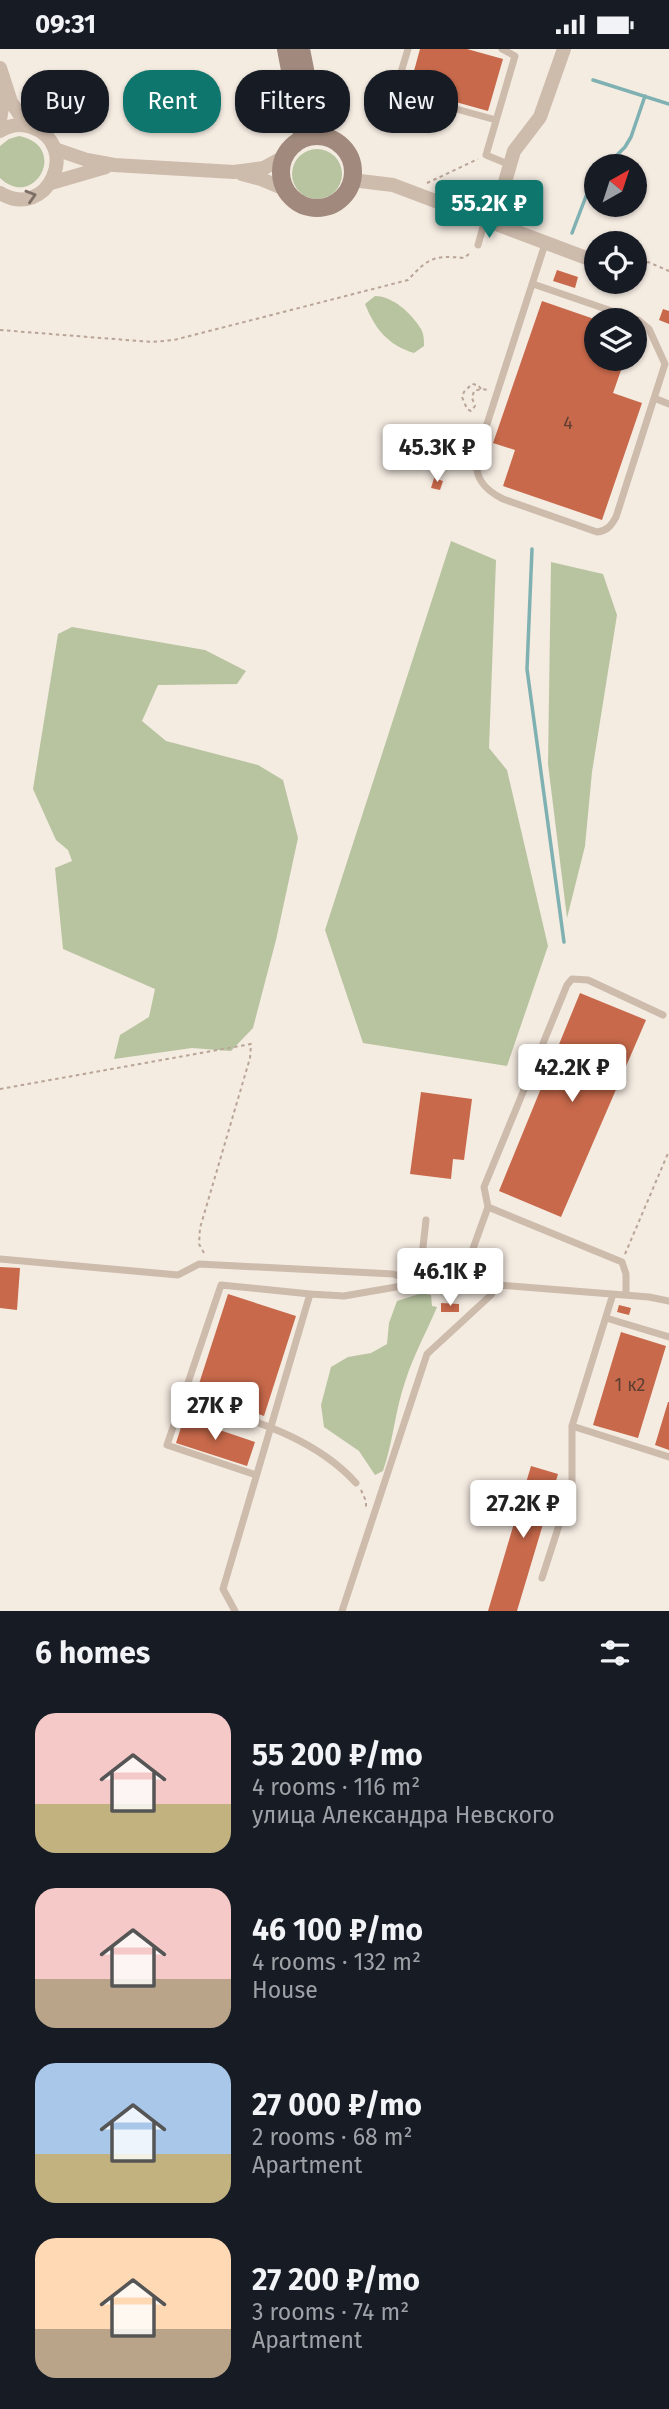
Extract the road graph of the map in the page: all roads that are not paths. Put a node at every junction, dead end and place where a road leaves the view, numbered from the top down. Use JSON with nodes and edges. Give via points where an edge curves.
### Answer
{"nodes":[{"id":1,"x":408,"y":49,"type":"edge"},
{"id":2,"x":502,"y":49,"type":"edge"},
{"id":3,"x":564,"y":49,"type":"edge"},
{"id":4,"x":293,"y":51,"type":"edge"},
{"id":5,"x":0,"y":68,"type":"edge"},
{"id":6,"x":5,"y":88,"type":"junction"},
{"id":7,"x":21,"y":116,"type":"edge"},
{"id":8,"x":0,"y":120,"type":"edge"},
{"id":9,"x":496,"y":120,"type":"junction"},
{"id":10,"x":21,"y":125,"type":"edge"},
{"id":11,"x":0,"y":131,"type":"edge"},
{"id":12,"x":43,"y":133,"type":"edge"},
{"id":13,"x":310,"y":138,"type":"junction"},
{"id":14,"x":55,"y":149,"type":"junction"},
{"id":15,"x":284,"y":157,"type":"junction"},
{"id":16,"x":508,"y":164,"type":"junction"},
{"id":17,"x":114,"y":165,"type":"junction"},
{"id":18,"x":234,"y":172,"type":"junction"},
{"id":19,"x":352,"y":180,"type":"junction"},
{"id":20,"x":51,"y":183,"type":"junction"},
{"id":21,"x":285,"y":189,"type":"junction"},
{"id":22,"x":2,"y":197,"type":"edge"},
{"id":23,"x":489,"y":221,"type":"junction"},
{"id":24,"x":545,"y":244,"type":"junction"},
{"id":25,"x":478,"y":245,"type":"road end"},
{"id":26,"x":584,"y":258,"type":"edge"},
{"id":27,"x":533,"y":284,"type":"junction"},
{"id":28,"x":654,"y":398,"type":"junction"},
{"id":29,"x":669,"y":404,"type":"edge"},
{"id":30,"x":663,"y":1015,"type":"dead end"},
{"id":31,"x":488,"y":1207,"type":"junction"},
{"id":32,"x":426,"y":1220,"type":"dead end"},
{"id":33,"x":0,"y":1259,"type":"edge"},
{"id":34,"x":461,"y":1282,"type":"junction"},
{"id":35,"x":419,"y":1283,"type":"junction"},
{"id":36,"x":496,"y":1285,"type":"junction"},
{"id":37,"x":310,"y":1294,"type":"junction"},
{"id":38,"x":613,"y":1294,"type":"junction"},
{"id":39,"x":625,"y":1295,"type":"junction"},
{"id":40,"x":669,"y":1301,"type":"edge"},
{"id":41,"x":606,"y":1318,"type":"junction"},
{"id":42,"x":669,"y":1337,"type":"edge"},
{"id":43,"x":183,"y":1397,"type":"junction"},
{"id":44,"x":572,"y":1426,"type":"junction"},
{"id":45,"x":270,"y":1428,"type":"junction"},
{"id":46,"x":669,"y":1457,"type":"edge"},
{"id":47,"x":256,"y":1475,"type":"junction"},
{"id":48,"x":356,"y":1483,"type":"dead end"},
{"id":49,"x":542,"y":1578,"type":"dead end"},
{"id":50,"x":234,"y":1611,"type":"edge"},
{"id":51,"x":342,"y":1611,"type":"edge"}],
"edges":[{"from":1,"to":9,"type":"lane","via":[[395,92]]},
{"from":2,"to":9,"type":"lane","via":[[515,56]]},
{"from":3,"to":16,"type":"street","via":[[540,117]]},
{"from":4,"to":13,"type":"main road"},
{"from":5,"to":6,"type":"street"},
{"from":6,"to":7,"type":"street"},
{"from":6,"to":8,"type":"street"},
{"from":9,"to":16,"type":"lane","via":[[486,155]]},
{"from":10,"to":11,"type":"street"},
{"from":12,"to":14,"type":"street"},
{"from":13,"to":15,"type":"main road","via":[[295,143]]},
{"from":13,"to":19,"type":"main road","via":[[337,143],[345,150]]},
{"from":14,"to":17,"type":"street"},
{"from":14,"to":20,"type":"street","via":[[56,172]]},
{"from":15,"to":18,"type":"street","via":[[264,168]]},
{"from":15,"to":21,"type":"main road"},
{"from":16,"to":23,"type":"street"},
{"from":17,"to":18,"type":"street"},
{"from":17,"to":20,"type":"street"},
{"from":18,"to":21,"type":"street"},
{"from":19,"to":21,"type":"main road","via":[[340,201],[316,209],[303,206]]},
{"from":19,"to":23,"type":"street","via":[[393,185]]},
{"from":22,"to":20,"type":"street","one_way":true,"via":[[31,198]]},
{"from":23,"to":24,"type":"street"},
{"from":23,"to":25,"type":"lane"},
{"from":24,"to":26,"type":"street"},
{"from":24,"to":27,"type":"lane"},
{"from":27,"to":28,"type":"lane","via":[[638,320],[649,329],[664,364]]},
{"from":27,"to":28,"type":"lane","via":[[477,455],[475,469],[488,491],[604,531],[616,517]]},
{"from":28,"to":29,"type":"lane"},
{"from":30,"to":31,"type":"lane","via":[[588,980],[572,979],[484,1187]]},
{"from":31,"to":34,"type":"lane"},
{"from":31,"to":39,"type":"lane","via":[[622,1262]]},
{"from":32,"to":35,"type":"lane"},
{"from":33,"to":35,"type":"lane","via":[[178,1275],[199,1263],[393,1274]]},
{"from":34,"to":35,"type":"lane"},
{"from":34,"to":36,"type":"lane"},
{"from":35,"to":37,"type":"lane","via":[[344,1296]]},
{"from":36,"to":38,"type":"lane"},
{"from":36,"to":51,"type":"lane","via":[[491,1295],[426,1355]]},
{"from":37,"to":43,"type":"lane","via":[[221,1285]]},
{"from":37,"to":45,"type":"lane"},
{"from":38,"to":39,"type":"lane"},
{"from":38,"to":41,"type":"lane"},
{"from":39,"to":40,"type":"lane"},
{"from":41,"to":42,"type":"lane"},
{"from":41,"to":44,"type":"lane"},
{"from":43,"to":45,"type":"lane"},
{"from":43,"to":47,"type":"lane","via":[[167,1445]]},
{"from":44,"to":46,"type":"lane"},
{"from":44,"to":49,"type":"lane","via":[[572,1485]]},
{"from":45,"to":47,"type":"lane"},
{"from":45,"to":48,"type":"lane","via":[[320,1451]]},
{"from":47,"to":50,"type":"lane","via":[[223,1589]]}]}
